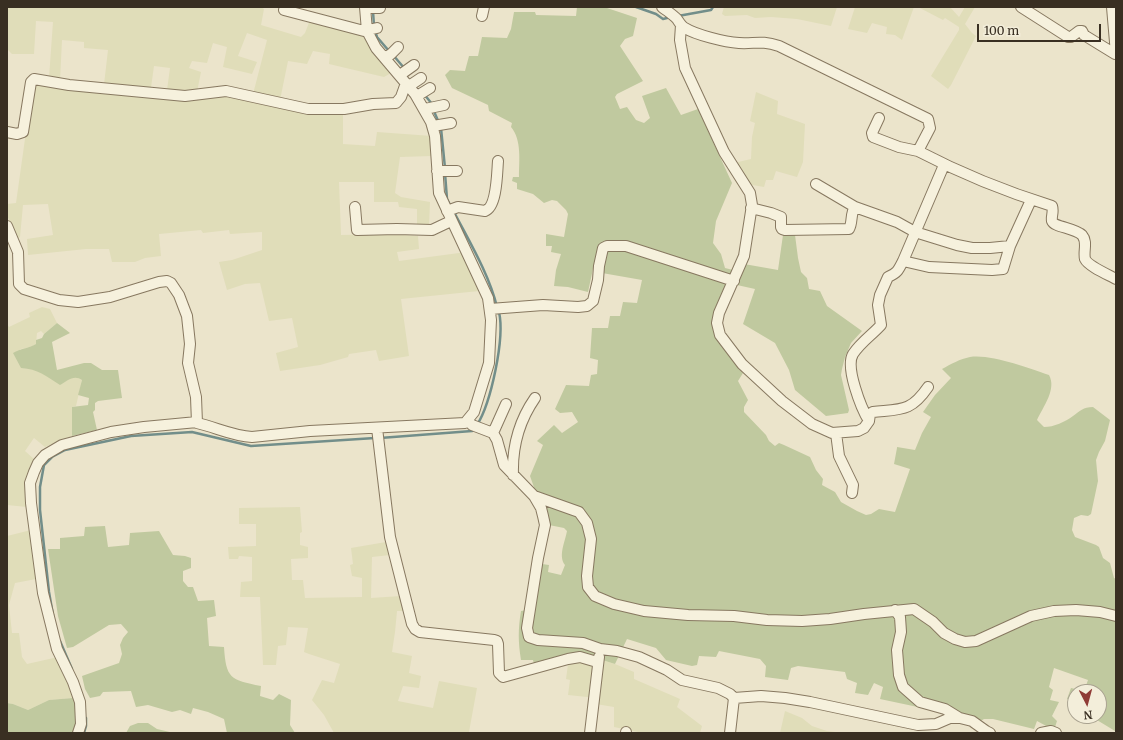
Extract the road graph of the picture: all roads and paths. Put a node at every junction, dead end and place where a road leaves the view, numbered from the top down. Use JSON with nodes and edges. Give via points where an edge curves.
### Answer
{"nodes":[{"id":1,"x":1021,"y":7,"type":"edge"},
{"id":2,"x":1112,"y":7,"type":"edge"},
{"id":3,"x":372,"y":8,"type":"edge"},
{"id":4,"x":665,"y":9,"type":"edge"},
{"id":5,"x":284,"y":10,"type":"dead end"},
{"id":6,"x":679,"y":22,"type":"junction"},
{"id":7,"x":372,"y":29,"type":"junction"},
{"id":8,"x":1116,"y":54,"type":"edge"},
{"id":9,"x":411,"y":77,"type":"junction"},
{"id":10,"x":879,"y":118,"type":"dead end"},
{"id":11,"x":7,"y":132,"type":"edge"},
{"id":12,"x":918,"y":151,"type":"junction"},
{"id":13,"x":498,"y":161,"type":"dead end"},
{"id":14,"x":944,"y":165,"type":"junction"},
{"id":15,"x":816,"y":184,"type":"dead end"},
{"id":16,"x":1031,"y":200,"type":"junction"},
{"id":17,"x":355,"y":207,"type":"dead end"},
{"id":18,"x":856,"y":207,"type":"junction"},
{"id":19,"x":751,"y":208,"type":"junction"},
{"id":20,"x":452,"y":209,"type":"junction"},
{"id":21,"x":451,"y":221,"type":"junction"},
{"id":22,"x":7,"y":226,"type":"edge"},
{"id":23,"x":915,"y":232,"type":"junction"},
{"id":24,"x":1010,"y":246,"type":"junction"},
{"id":25,"x":903,"y":262,"type":"junction"},
{"id":26,"x":1116,"y":279,"type":"edge"},
{"id":27,"x":734,"y":281,"type":"junction"},
{"id":28,"x":497,"y":309,"type":"junction"},
{"id":29,"x":928,"y":387,"type":"dead end"},
{"id":30,"x":535,"y":398,"type":"dead end"},
{"id":31,"x":506,"y":404,"type":"dead end"},
{"id":32,"x":869,"y":421,"type":"junction"},
{"id":33,"x":197,"y":422,"type":"junction"},
{"id":34,"x":470,"y":423,"type":"junction"},
{"id":35,"x":378,"y":429,"type":"junction"},
{"id":36,"x":493,"y":433,"type":"junction"},
{"id":37,"x":836,"y":433,"type":"junction"},
{"id":38,"x":513,"y":475,"type":"junction"},
{"id":39,"x":852,"y":493,"type":"dead end"},
{"id":40,"x":534,"y":496,"type":"junction"},
{"id":41,"x":895,"y":610,"type":"junction"},
{"id":42,"x":1116,"y":616,"type":"edge"},
{"id":43,"x":600,"y":649,"type":"junction"},
{"id":44,"x":597,"y":662,"type":"junction"},
{"id":45,"x":734,"y":698,"type":"junction"},
{"id":46,"x":960,"y":718,"type":"junction"},
{"id":47,"x":917,"y":729,"type":"edge"},
{"id":48,"x":78,"y":733,"type":"edge"},
{"id":49,"x":590,"y":733,"type":"edge"},
{"id":50,"x":730,"y":733,"type":"edge"},
{"id":51,"x":990,"y":733,"type":"edge"},
{"id":52,"x":1041,"y":733,"type":"edge"},
{"id":53,"x":1056,"y":733,"type":"edge"}],
"edges":[{"from":1,"to":8,"type":"street","via":[[1068,37],[1082,31],[1084,35]]},
{"from":2,"to":8,"type":"street"},
{"from":3,"to":7,"type":"street"},
{"from":4,"to":6,"type":"street"},
{"from":5,"to":7,"type":"street"},
{"from":6,"to":12,"type":"street","via":[[685,28],[722,41],[768,42],[779,46],[928,119],[930,128]]},
{"from":6,"to":19,"type":"street","via":[[685,68],[724,152],[750,193]]},
{"from":7,"to":9,"type":"street","via":[[376,48],[392,53]]},
{"from":9,"to":11,"type":"street","via":[[396,103],[318,110],[226,91],[185,96],[69,85],[34,79],[31,82],[23,132]]},
{"from":9,"to":20,"type":"street","via":[[434,106],[442,124],[435,136],[447,171],[439,193]]},
{"from":10,"to":12,"type":"street","via":[[872,133],[873,137]]},
{"from":12,"to":14,"type":"street"},
{"from":13,"to":20,"type":"street","via":[[493,203],[490,208],[484,211]]},
{"from":14,"to":16,"type":"street"},
{"from":14,"to":23,"type":"street"},
{"from":15,"to":18,"type":"street"},
{"from":16,"to":24,"type":"street"},
{"from":16,"to":26,"type":"street","via":[[1052,206],[1052,221],[1056,226],[1071,229],[1083,236],[1088,264]]},
{"from":17,"to":21,"type":"street","via":[[357,230],[432,230]]},
{"from":18,"to":19,"type":"street","via":[[851,213],[849,229],[785,230],[781,227],[781,217]]},
{"from":18,"to":23,"type":"street","via":[[897,222]]},
{"from":19,"to":27,"type":"street","via":[[744,256]]},
{"from":20,"to":21,"type":"street"},
{"from":21,"to":28,"type":"street","via":[[488,298]]},
{"from":22,"to":33,"type":"street","via":[[18,252],[18,278],[24,289],[59,300],[78,302],[110,297],[160,282],[171,283],[187,316],[190,344],[188,363],[196,397]]},
{"from":23,"to":24,"type":"street","via":[[972,248]]},
{"from":23,"to":25,"type":"street"},
{"from":24,"to":25,"type":"street","via":[[1002,269],[929,267]]},
{"from":25,"to":32,"type":"street","via":[[897,272],[888,277],[880,295],[878,305],[881,325],[861,343],[852,356],[851,371]]},
{"from":27,"to":28,"type":"street","via":[[626,246],[607,246],[601,253],[594,301],[591,304],[578,307],[543,305]]},
{"from":27,"to":37,"type":"street","via":[[719,313],[720,335],[742,364],[782,401],[812,424],[827,432]]},
{"from":28,"to":34,"type":"street","via":[[491,333],[489,364]]},
{"from":29,"to":32,"type":"street","via":[[912,404],[903,409],[873,412]]},
{"from":30,"to":38,"type":"street","via":[[517,433],[512,460]]},
{"from":31,"to":36,"type":"street"},
{"from":32,"to":37,"type":"street","via":[[858,431]]},
{"from":33,"to":35,"type":"street","via":[[252,437],[310,431]]},
{"from":33,"to":48,"type":"street","via":[[111,432],[62,445],[45,455],[34,472],[30,483],[31,503],[43,593],[57,649],[80,702],[81,724]]},
{"from":34,"to":35,"type":"street"},
{"from":34,"to":36,"type":"street"},
{"from":35,"to":44,"type":"street","via":[[390,538],[415,629],[420,632],[497,641],[499,673],[503,677],[580,657]]},
{"from":36,"to":38,"type":"street","via":[[504,465]]},
{"from":37,"to":39,"type":"street","via":[[839,456],[853,485]]},
{"from":38,"to":40,"type":"street"},
{"from":40,"to":41,"type":"street","via":[[578,512],[587,523],[591,539],[588,587],[595,596],[614,604],[644,611],[688,615],[802,621]]},
{"from":40,"to":43,"type":"street","via":[[541,508],[545,525],[527,634],[538,640],[583,643]]},
{"from":41,"to":42,"type":"street","via":[[914,609],[944,633],[965,642],[976,641],[1031,616],[1054,611],[1076,610]]},
{"from":41,"to":46,"type":"street","via":[[900,617],[901,632],[897,650],[898,669],[903,687],[920,702],[945,709]]},
{"from":43,"to":44,"type":"street"},
{"from":43,"to":45,"type":"street","via":[[639,657],[682,680],[718,688]]},
{"from":44,"to":49,"type":"street"},
{"from":45,"to":47,"type":"street","via":[[761,696],[791,699]]},
{"from":45,"to":50,"type":"street"},
{"from":46,"to":47,"type":"street","via":[[950,718]]},
{"from":46,"to":51,"type":"street","via":[[972,721]]},
{"from":52,"to":53,"type":"street"}]}
